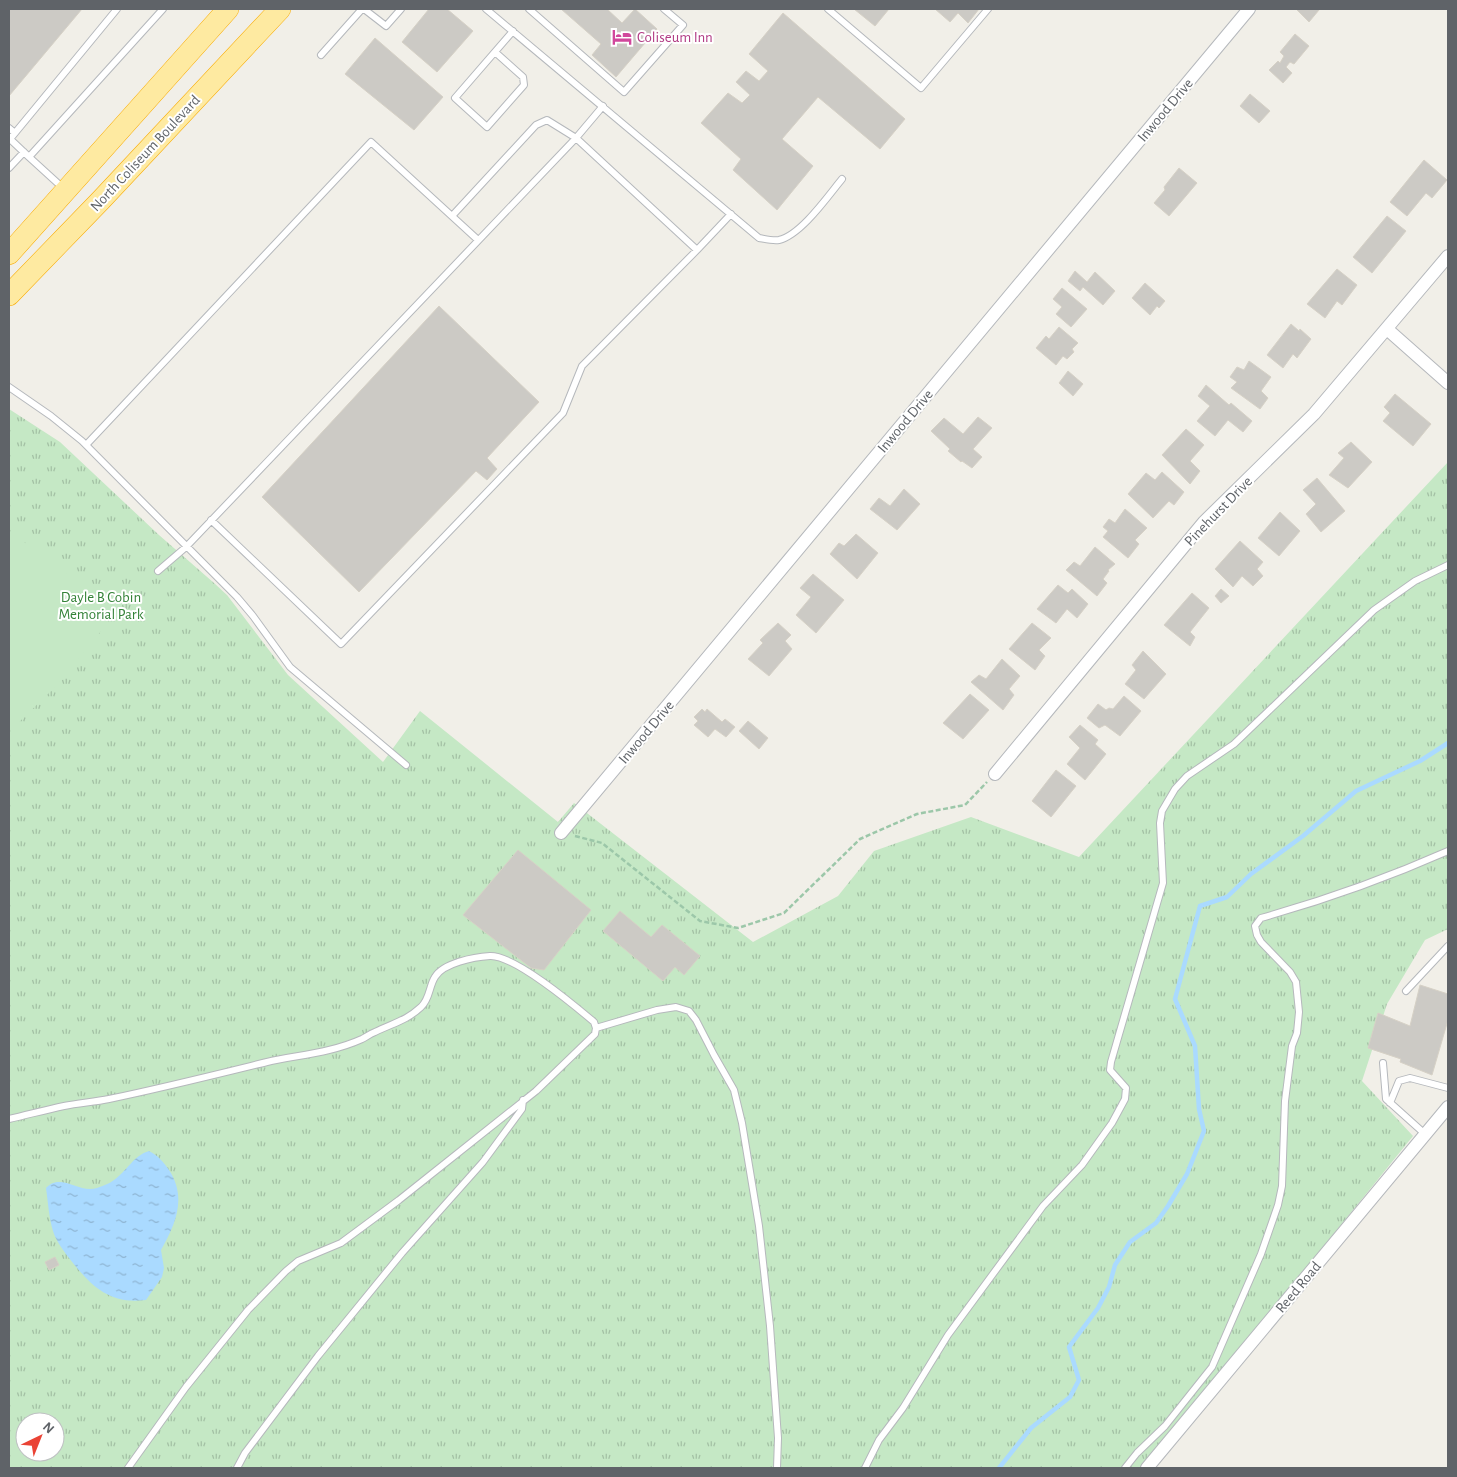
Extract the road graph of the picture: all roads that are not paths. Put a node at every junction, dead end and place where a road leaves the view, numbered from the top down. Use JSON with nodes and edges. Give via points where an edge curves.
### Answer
{"nodes":[{"id":1,"x":117,"y":9,"type":"edge"},
{"id":2,"x":162,"y":9,"type":"edge"},
{"id":3,"x":228,"y":9,"type":"edge"},
{"id":4,"x":280,"y":9,"type":"edge"},
{"id":5,"x":363,"y":9,"type":"edge"},
{"id":6,"x":401,"y":9,"type":"edge"},
{"id":7,"x":486,"y":9,"type":"edge"},
{"id":8,"x":529,"y":9,"type":"edge"},
{"id":9,"x":664,"y":9,"type":"edge"},
{"id":10,"x":828,"y":9,"type":"edge"},
{"id":11,"x":988,"y":9,"type":"edge"},
{"id":12,"x":1249,"y":9,"type":"edge"},
{"id":13,"x":513,"y":31,"type":"junction"},
{"id":14,"x":495,"y":52,"type":"junction"},
{"id":15,"x":321,"y":55,"type":"dead end"},
{"id":16,"x":603,"y":106,"type":"junction"},
{"id":17,"x":9,"y":128,"type":"edge"},
{"id":18,"x":15,"y":133,"type":"junction"},
{"id":19,"x":576,"y":138,"type":"junction"},
{"id":20,"x":24,"y":152,"type":"junction"},
{"id":21,"x":29,"y":158,"type":"junction"},
{"id":22,"x":9,"y":168,"type":"edge"},
{"id":23,"x":842,"y":179,"type":"dead end"},
{"id":24,"x":66,"y":191,"type":"junction"},
{"id":25,"x":731,"y":214,"type":"junction"},
{"id":26,"x":452,"y":216,"type":"junction"},
{"id":27,"x":478,"y":240,"type":"junction"},
{"id":28,"x":697,"y":250,"type":"junction"},
{"id":29,"x":9,"y":254,"type":"edge"},
{"id":30,"x":1448,"y":256,"type":"edge"},
{"id":31,"x":9,"y":295,"type":"edge"},
{"id":32,"x":1387,"y":329,"type":"junction"},
{"id":33,"x":1448,"y":384,"type":"edge"},
{"id":34,"x":9,"y":387,"type":"edge"},
{"id":35,"x":86,"y":445,"type":"junction"},
{"id":36,"x":211,"y":520,"type":"junction"},
{"id":37,"x":186,"y":547,"type":"junction"},
{"id":38,"x":1448,"y":565,"type":"edge"},
{"id":39,"x":158,"y":571,"type":"dead end"},
{"id":40,"x":406,"y":765,"type":"dead end"},
{"id":41,"x":995,"y":774,"type":"road end"},
{"id":42,"x":561,"y":833,"type":"road end"},
{"id":43,"x":1448,"y":851,"type":"edge"},
{"id":44,"x":1448,"y":946,"type":"edge"},
{"id":45,"x":1406,"y":991,"type":"dead end"},
{"id":46,"x":596,"y":1028,"type":"junction"},
{"id":47,"x":1383,"y":1064,"type":"dead end"},
{"id":48,"x":1448,"y":1088,"type":"edge"},
{"id":49,"x":523,"y":1100,"type":"junction"},
{"id":50,"x":1390,"y":1103,"type":"junction"},
{"id":51,"x":1448,"y":1106,"type":"edge"},
{"id":52,"x":9,"y":1119,"type":"edge"},
{"id":53,"x":1425,"y":1134,"type":"junction"},
{"id":54,"x":128,"y":1468,"type":"edge"},
{"id":55,"x":237,"y":1468,"type":"edge"},
{"id":56,"x":777,"y":1468,"type":"edge"},
{"id":57,"x":865,"y":1468,"type":"edge"},
{"id":58,"x":1125,"y":1468,"type":"edge"},
{"id":59,"x":1147,"y":1468,"type":"edge"}],
"edges":[{"from":1,"to":18,"type":"lane"},
{"from":2,"to":21,"type":"lane"},
{"from":3,"to":24,"type":"highway"},
{"from":4,"to":31,"type":"highway","name":"North Coliseum Boulevard"},
{"from":5,"to":6,"type":"lane","via":[[386,26]]},
{"from":5,"to":15,"type":"lane"},
{"from":7,"to":13,"type":"lane"},
{"from":8,"to":9,"type":"lane","via":[[624,92],[683,25]]},
{"from":10,"to":11,"type":"lane","via":[[921,88]]},
{"from":12,"to":42,"type":"street","name":"Inwood Drive"},
{"from":13,"to":14,"type":"lane"},
{"from":13,"to":16,"type":"lane"},
{"from":14,"to":14,"type":"lane","via":[[455,98],[488,127],[524,85],[523,77]]},
{"from":16,"to":19,"type":"lane"},
{"from":16,"to":25,"type":"lane"},
{"from":17,"to":18,"type":"lane"},
{"from":18,"to":20,"type":"lane","via":[[10,139]]},
{"from":19,"to":26,"type":"lane","via":[[547,120],[536,125]]},
{"from":19,"to":27,"type":"lane"},
{"from":19,"to":28,"type":"lane"},
{"from":20,"to":21,"type":"lane"},
{"from":20,"to":22,"type":"lane"},
{"from":21,"to":24,"type":"lane"},
{"from":23,"to":25,"type":"lane","via":[[797,230],[778,240],[759,238]]},
{"from":24,"to":29,"type":"highway"},
{"from":25,"to":28,"type":"lane"},
{"from":26,"to":27,"type":"lane"},
{"from":26,"to":35,"type":"lane","via":[[371,142]]},
{"from":27,"to":36,"type":"lane"},
{"from":28,"to":36,"type":"lane","via":[[582,366],[563,413],[341,644]]},
{"from":30,"to":32,"type":"street","name":"Pinehurst Drive"},
{"from":32,"to":33,"type":"street"},
{"from":32,"to":41,"type":"street","name":"Pinehurst Drive","via":[[1314,414],[1204,522]]},
{"from":34,"to":35,"type":"lane"},
{"from":35,"to":37,"type":"lane"},
{"from":36,"to":37,"type":"lane"},
{"from":37,"to":39,"type":"lane"},
{"from":37,"to":40,"type":"lane","via":[[237,597],[290,667]]},
{"from":38,"to":57,"type":"lane","via":[[1415,581],[1374,610],[1234,744],[1187,776],[1175,789],[1162,811],[1160,823],[1163,882],[1111,1062],[1110,1070],[1126,1088],[1125,1099],[1082,1165],[1043,1206],[948,1335],[879,1440]]},
{"from":43,"to":58,"type":"lane","via":[[1329,898],[1257,921],[1255,926],[1261,942],[1296,982],[1299,1012],[1284,1101],[1282,1186],[1278,1205],[1248,1288],[1235,1310],[1212,1367],[1165,1426]]},
{"from":44,"to":45,"type":"lane"},
{"from":46,"to":49,"type":"lane","via":[[595,1034],[581,1048]]},
{"from":46,"to":52,"type":"lane","via":[[580,1010],[519,966],[493,956],[476,957],[442,968],[434,978],[423,1005],[403,1021],[338,1048]]},
{"from":46,"to":56,"type":"lane","via":[[657,1010],[676,1007],[689,1011],[734,1090],[759,1226],[778,1438]]},
{"from":47,"to":50,"type":"lane","via":[[1386,1099]]},
{"from":48,"to":50,"type":"lane","via":[[1410,1078],[1399,1081]]},
{"from":49,"to":54,"type":"lane","via":[[341,1243],[298,1261],[286,1271],[252,1305],[198,1372]]},
{"from":49,"to":55,"type":"lane","via":[[522,1109],[483,1162],[402,1253],[318,1356],[244,1453]]},
{"from":50,"to":53,"type":"lane"},
{"from":51,"to":53,"type":"street","name":"Reed Road"},
{"from":53,"to":59,"type":"street","name":"Reed Road"}]}
